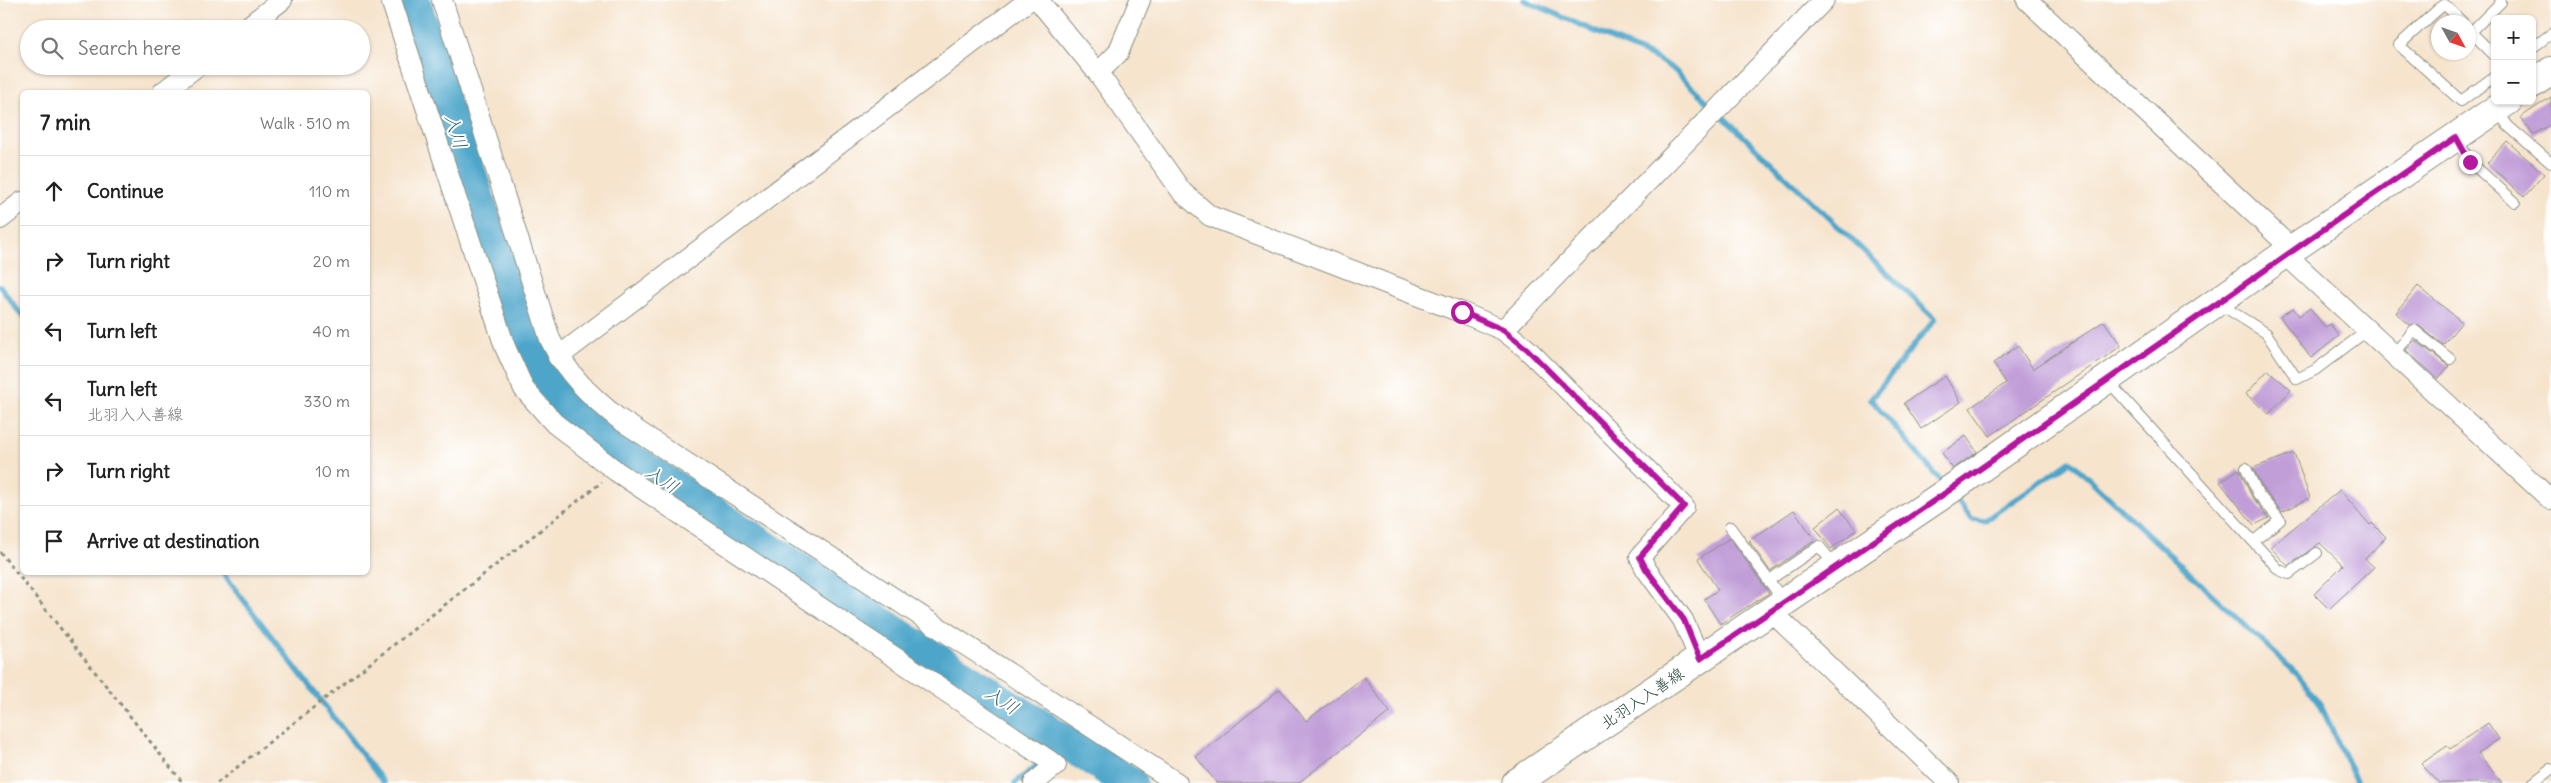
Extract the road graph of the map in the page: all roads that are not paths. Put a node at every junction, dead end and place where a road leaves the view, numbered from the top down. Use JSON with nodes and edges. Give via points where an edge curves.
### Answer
{"nodes":[{"id":1,"x":282,"y":0,"type":"edge"},
{"id":2,"x":391,"y":0,"type":"edge"},
{"id":3,"x":442,"y":0,"type":"edge"},
{"id":4,"x":1029,"y":0,"type":"edge"},
{"id":5,"x":1038,"y":0,"type":"edge"},
{"id":6,"x":1140,"y":0,"type":"edge"},
{"id":7,"x":1824,"y":0,"type":"edge"},
{"id":8,"x":2027,"y":0,"type":"edge"},
{"id":9,"x":2446,"y":2,"type":"edge"},
{"id":10,"x":2501,"y":2,"type":"dead end"},
{"id":11,"x":2456,"y":15,"type":"edge"},
{"id":12,"x":256,"y":20,"type":"edge"},
{"id":13,"x":2476,"y":25,"type":"edge"},
{"id":14,"x":2551,"y":34,"type":"edge"},
{"id":15,"x":2476,"y":36,"type":"edge"},
{"id":16,"x":2536,"y":45,"type":"edge"},
{"id":17,"x":2491,"y":52,"type":"edge"},
{"id":18,"x":2551,"y":71,"type":"edge"},
{"id":19,"x":1098,"y":73,"type":"junction"},
{"id":20,"x":185,"y":75,"type":"edge"},
{"id":21,"x":2491,"y":79,"type":"edge"},
{"id":22,"x":2536,"y":81,"type":"edge"},
{"id":23,"x":166,"y":90,"type":"edge"},
{"id":24,"x":2502,"y":105,"type":"edge"},
{"id":25,"x":2456,"y":137,"type":"junction"},
{"id":26,"x":2551,"y":163,"type":"edge"},
{"id":27,"x":2515,"y":202,"type":"dead end"},
{"id":28,"x":20,"y":204,"type":"edge"},
{"id":29,"x":0,"y":220,"type":"edge"},
{"id":30,"x":2289,"y":251,"type":"junction"},
{"id":31,"x":2218,"y":302,"type":"junction"},
{"id":32,"x":1503,"y":330,"type":"junction"},
{"id":33,"x":2368,"y":330,"type":"junction"},
{"id":34,"x":2394,"y":354,"type":"junction"},
{"id":35,"x":558,"y":357,"type":"junction"},
{"id":36,"x":2450,"y":359,"type":"dead end"},
{"id":37,"x":2107,"y":380,"type":"junction"},
{"id":38,"x":2246,"y":468,"type":"dead end"},
{"id":39,"x":2551,"y":500,"type":"edge"},
{"id":40,"x":1730,"y":527,"type":"dead end"},
{"id":41,"x":2254,"y":541,"type":"junction"},
{"id":42,"x":2317,"y":553,"type":"dead end"},
{"id":43,"x":1837,"y":567,"type":"junction"},
{"id":44,"x":1768,"y":580,"type":"junction"},
{"id":45,"x":1778,"y":608,"type":"junction"},
{"id":46,"x":1700,"y":659,"type":"junction"},
{"id":47,"x":2551,"y":769,"type":"edge"},
{"id":48,"x":1034,"y":783,"type":"edge"},
{"id":49,"x":1177,"y":783,"type":"edge"},
{"id":50,"x":1516,"y":783,"type":"edge"},
{"id":51,"x":1949,"y":783,"type":"edge"},
{"id":52,"x":2532,"y":783,"type":"edge"}],
"edges":[{"from":1,"to":12,"type":"street"},
{"from":2,"to":48,"type":"street","via":[[502,338],[524,389],[554,423],[616,471],[1056,765]]},
{"from":3,"to":35,"type":"street"},
{"from":4,"to":35,"type":"street"},
{"from":5,"to":19,"type":"street"},
{"from":6,"to":19,"type":"street","via":[[1118,53]]},
{"from":7,"to":32,"type":"street"},
{"from":8,"to":30,"type":"street"},
{"from":9,"to":11,"type":"lane"},
{"from":9,"to":21,"type":"lane","via":[[2399,45],[2462,101]]},
{"from":10,"to":13,"type":"lane"},
{"from":14,"to":16,"type":"lane"},
{"from":15,"to":17,"type":"lane"},
{"from":18,"to":22,"type":"main road"},
{"from":19,"to":32,"type":"street","via":[[1182,192],[1210,216],[1333,261]]},
{"from":20,"to":23,"type":"street"},
{"from":24,"to":25,"type":"main road","name":"北羽入入善線"},
{"from":24,"to":26,"type":"lane","via":[[2508,126]]},
{"from":25,"to":27,"type":"lane","via":[[2470,162]]},
{"from":25,"to":30,"type":"main road","name":"北羽入入善線"},
{"from":28,"to":29,"type":"street"},
{"from":30,"to":31,"type":"main road","name":"北羽入入善線"},
{"from":30,"to":33,"type":"street"},
{"from":31,"to":33,"type":"lane","via":[[2266,333],[2297,379],[2315,370]]},
{"from":31,"to":37,"type":"main road","name":"北羽入入善線"},
{"from":32,"to":46,"type":"street","via":[[1527,349],[1684,506],[1640,557],[1684,620]]},
{"from":33,"to":34,"type":"street"},
{"from":34,"to":36,"type":"lane","via":[[2414,330]]},
{"from":34,"to":39,"type":"street"},
{"from":35,"to":49,"type":"street","via":[[584,390],[619,420]]},
{"from":37,"to":41,"type":"lane"},
{"from":37,"to":43,"type":"main road","name":"北羽入入善線"},
{"from":38,"to":41,"type":"lane","via":[[2258,494],[2280,520]]},
{"from":40,"to":44,"type":"lane"},
{"from":41,"to":42,"type":"lane","via":[[2278,570],[2289,574]]},
{"from":43,"to":44,"type":"lane","via":[[1819,546]]},
{"from":43,"to":45,"type":"main road","name":"北羽入入善線"},
{"from":44,"to":45,"type":"lane"},
{"from":45,"to":46,"type":"main road","name":"北羽入入善線"},
{"from":45,"to":51,"type":"street"},
{"from":46,"to":50,"type":"main road","name":"北羽入入善線"},
{"from":47,"to":52,"type":"lane"}]}
